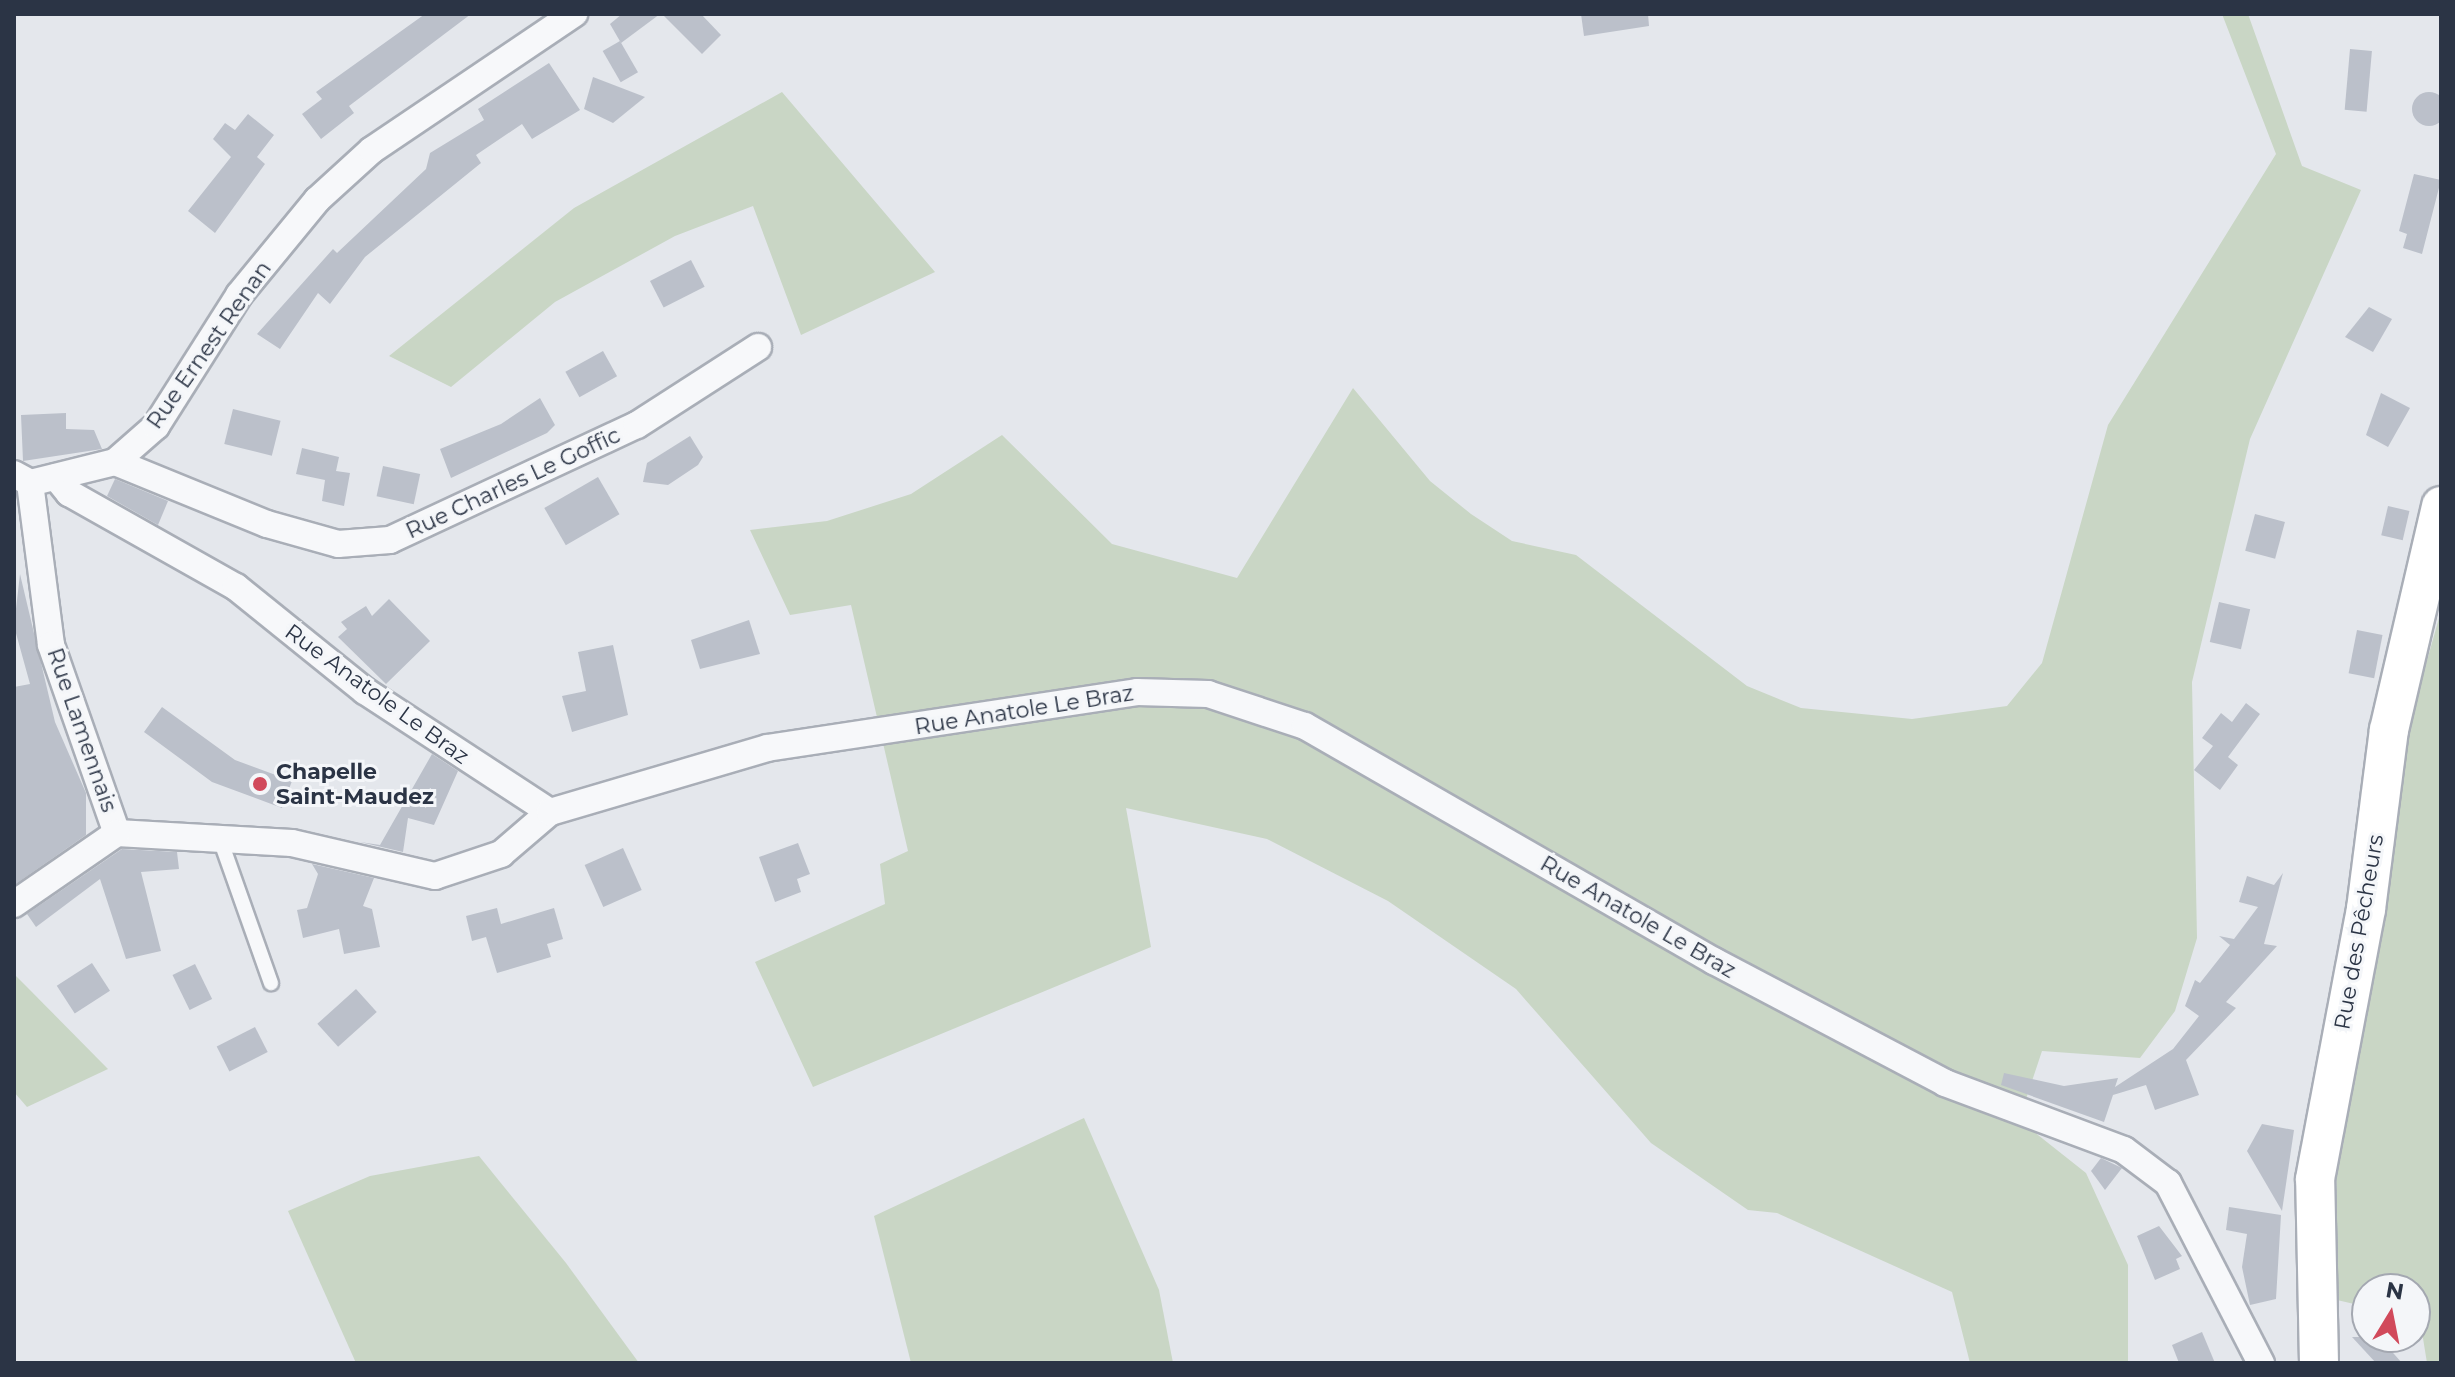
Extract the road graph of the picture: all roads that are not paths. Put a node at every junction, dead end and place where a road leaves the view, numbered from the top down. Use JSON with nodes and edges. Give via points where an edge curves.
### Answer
{"nodes":[{"id":1,"x":574,"y":14,"type":"edge"},
{"id":2,"x":758,"y":347,"type":"dead end"},
{"id":3,"x":115,"y":462,"type":"junction"},
{"id":4,"x":56,"y":477,"type":"junction"},
{"id":5,"x":22,"y":478,"type":"edge"},
{"id":6,"x":2441,"y":506,"type":"edge"},
{"id":7,"x":550,"y":812,"type":"junction"},
{"id":8,"x":117,"y":833,"type":"junction"},
{"id":9,"x":220,"y":839,"type":"junction"},
{"id":10,"x":14,"y":904,"type":"edge"},
{"id":11,"x":271,"y":983,"type":"dead end"},
{"id":12,"x":2261,"y":1363,"type":"edge"},
{"id":13,"x":2319,"y":1363,"type":"edge"}],
"edges":[{"from":1,"to":3,"type":"street","name":"Rue Ernest Renan","via":[[372,150],[317,200],[239,295],[156,426]]},
{"from":2,"to":3,"type":"street","name":"Rue Charles Le Goffic","via":[[637,425],[390,540],[338,544],[267,524]]},
{"from":3,"to":4,"type":"street","name":"Rue Ernest Renan"},
{"from":4,"to":5,"type":"street","name":"Rue Ernest Renan"},
{"from":4,"to":7,"type":"street","name":"Rue Anatole Le Braz","via":[[69,493],[236,587],[365,691]]},
{"from":5,"to":8,"type":"street","name":"Rue Lamennais","via":[[51,645]]},
{"from":6,"to":13,"type":"street","name":"Rue des Pêcheurs","via":[[2389,730],[2366,909],[2318,1153]]},
{"from":7,"to":9,"type":"street","via":[[501,854],[435,876],[292,843]]},
{"from":7,"to":12,"type":"street","name":"Rue Anatole Le Braz","via":[[767,748],[1137,692],[1208,694],[1305,726],[1827,1024],[1945,1083],[2081,1130],[2168,1183]]},
{"from":8,"to":9,"type":"street"},
{"from":8,"to":10,"type":"street"},
{"from":9,"to":11,"type":"lane"}]}
